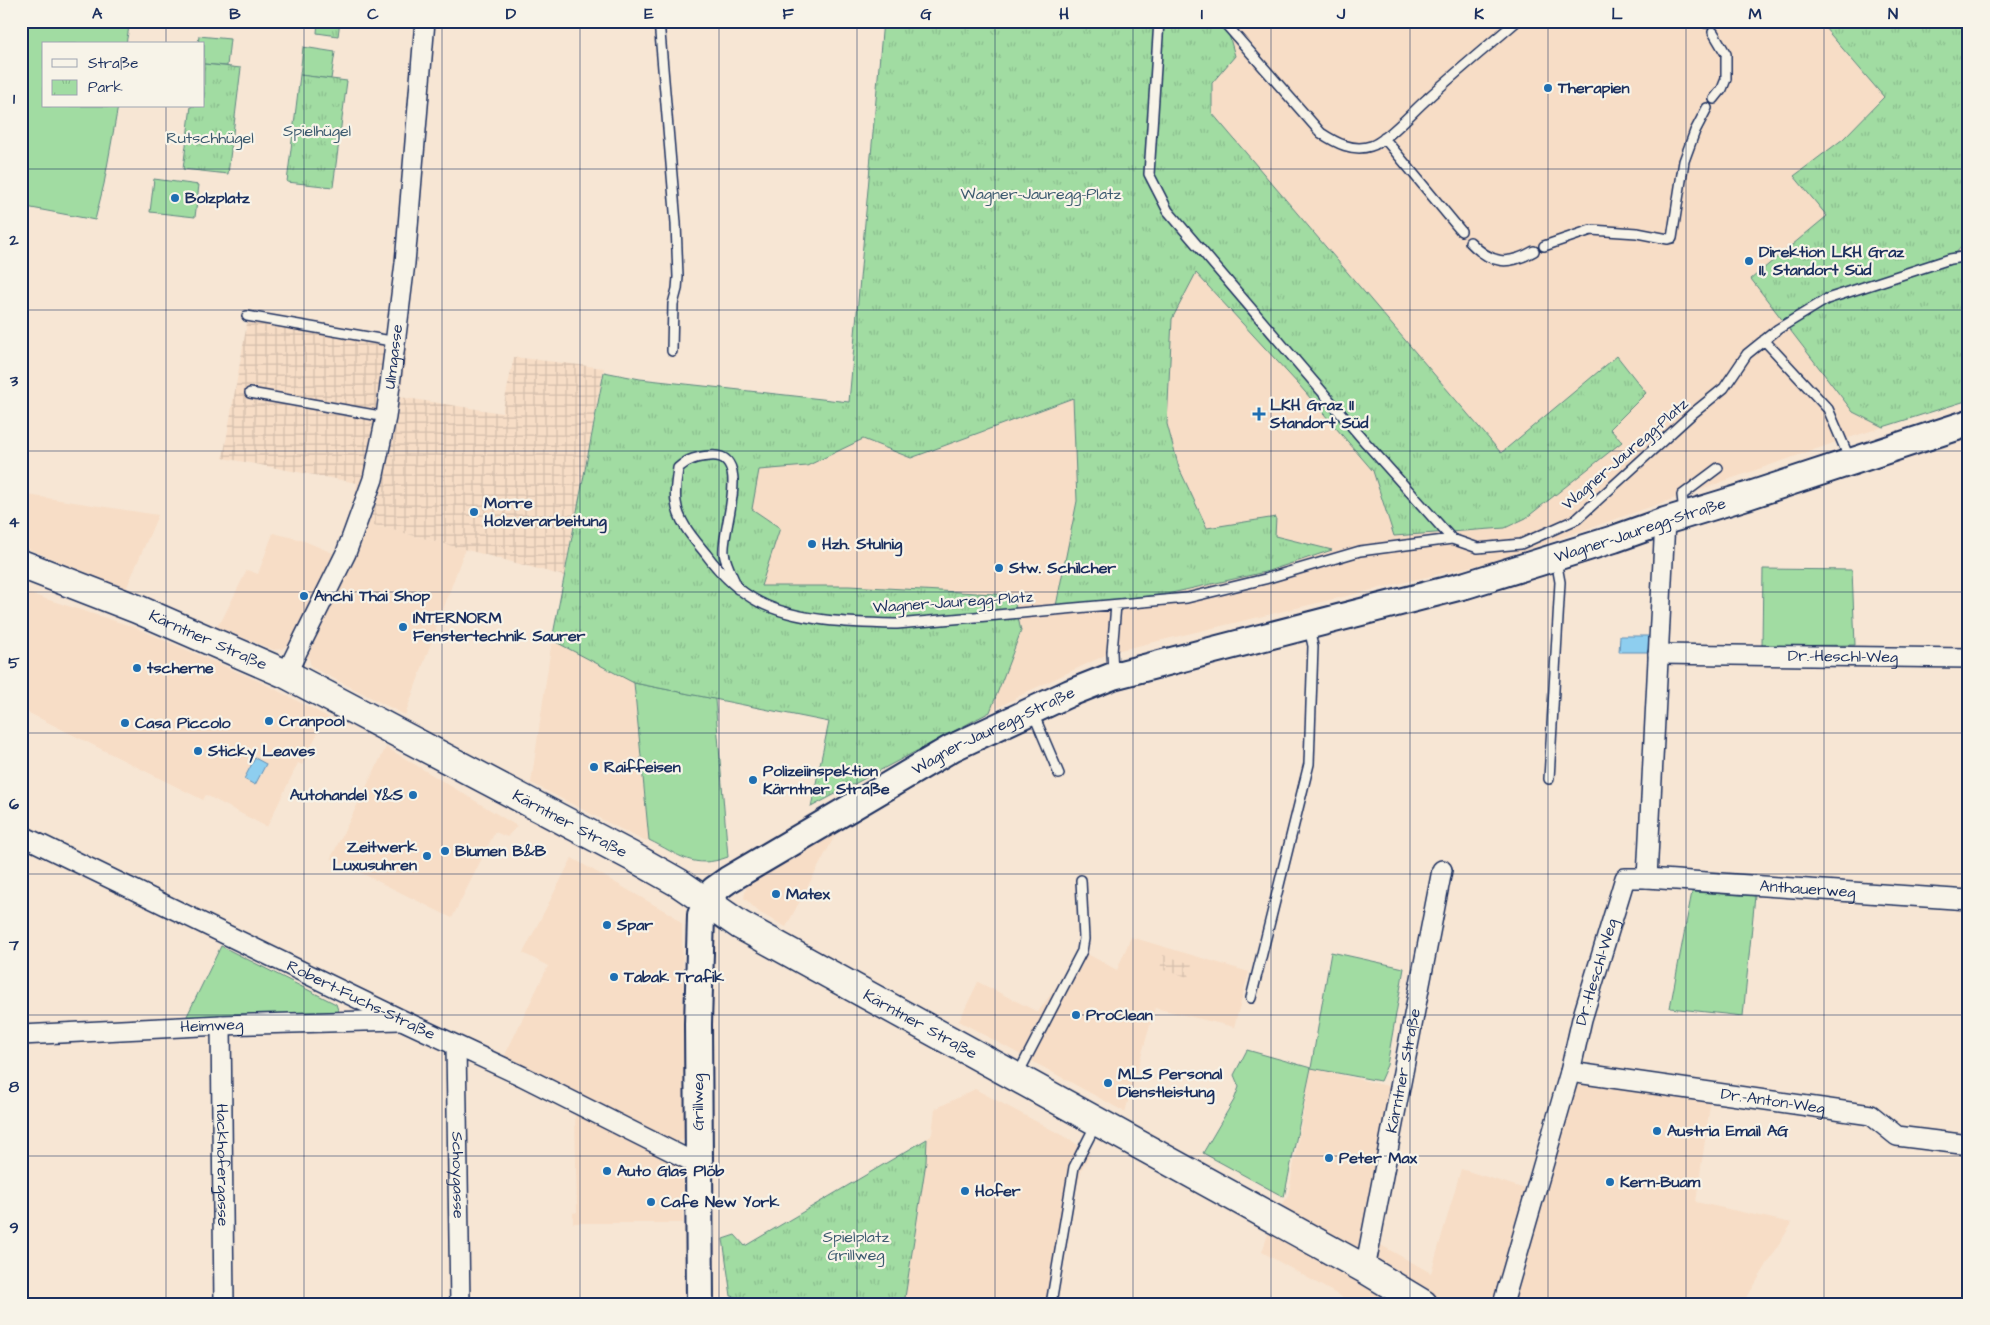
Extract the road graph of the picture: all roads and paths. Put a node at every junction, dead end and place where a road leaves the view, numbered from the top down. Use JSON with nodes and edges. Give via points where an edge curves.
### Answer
{"nodes":[{"id":1,"x":425,"y":21,"type":"edge"},
{"id":2,"x":659,"y":21,"type":"edge"},
{"id":3,"x":1159,"y":21,"type":"edge"},
{"id":4,"x":1223,"y":21,"type":"edge"},
{"id":5,"x":1518,"y":21,"type":"edge"},
{"id":6,"x":1713,"y":32,"type":"dead end"},
{"id":7,"x":1714,"y":99,"type":"dead end"},
{"id":8,"x":1707,"y":108,"type":"dead end"},
{"id":9,"x":1384,"y":138,"type":"junction"},
{"id":10,"x":1462,"y":231,"type":"dead end"},
{"id":11,"x":1470,"y":242,"type":"dead end"},
{"id":12,"x":1544,"y":246,"type":"dead end"},
{"id":13,"x":1534,"y":251,"type":"dead end"},
{"id":14,"x":1969,"y":256,"type":"edge"},
{"id":15,"x":247,"y":316,"type":"dead end"},
{"id":16,"x":1764,"y":340,"type":"junction"},
{"id":17,"x":397,"y":342,"type":"junction"},
{"id":18,"x":672,"y":351,"type":"dead end"},
{"id":19,"x":250,"y":393,"type":"dead end"},
{"id":20,"x":386,"y":417,"type":"junction"},
{"id":21,"x":1969,"y":423,"type":"edge"},
{"id":22,"x":1847,"y":451,"type":"junction"},
{"id":23,"x":1718,"y":468,"type":"dead end"},
{"id":24,"x":1675,"y":518,"type":"junction"},
{"id":25,"x":1452,"y":539,"type":"junction"},
{"id":26,"x":1556,"y":557,"type":"junction"},
{"id":27,"x":21,"y":564,"type":"edge"},
{"id":28,"x":738,"y":589,"type":"junction"},
{"id":29,"x":1116,"y":605,"type":"junction"},
{"id":30,"x":1308,"y":625,"type":"junction"},
{"id":31,"x":1658,"y":654,"type":"junction"},
{"id":32,"x":1969,"y":658,"type":"edge"},
{"id":33,"x":1112,"y":664,"type":"junction"},
{"id":34,"x":286,"y":674,"type":"junction"},
{"id":35,"x":1032,"y":711,"type":"junction"},
{"id":36,"x":1059,"y":774,"type":"dead end"},
{"id":37,"x":1549,"y":779,"type":"dead end"},
{"id":38,"x":21,"y":836,"type":"edge"},
{"id":39,"x":1442,"y":870,"type":"dead end"},
{"id":40,"x":1647,"y":878,"type":"junction"},
{"id":41,"x":1081,"y":880,"type":"dead end"},
{"id":42,"x":1969,"y":900,"type":"edge"},
{"id":43,"x":708,"y":902,"type":"junction"},
{"id":44,"x":1251,"y":998,"type":"dead end"},
{"id":45,"x":402,"y":1020,"type":"junction"},
{"id":46,"x":221,"y":1025,"type":"junction"},
{"id":47,"x":21,"y":1035,"type":"edge"},
{"id":48,"x":456,"y":1046,"type":"junction"},
{"id":49,"x":1570,"y":1072,"type":"junction"},
{"id":50,"x":1016,"y":1076,"type":"junction"},
{"id":51,"x":1097,"y":1122,"type":"junction"},
{"id":52,"x":1969,"y":1145,"type":"edge"},
{"id":53,"x":698,"y":1165,"type":"junction"},
{"id":54,"x":1365,"y":1269,"type":"junction"},
{"id":55,"x":224,"y":1304,"type":"edge"},
{"id":56,"x":460,"y":1304,"type":"edge"},
{"id":57,"x":700,"y":1304,"type":"edge"},
{"id":58,"x":1051,"y":1304,"type":"edge"},
{"id":59,"x":1422,"y":1304,"type":"edge"},
{"id":60,"x":1503,"y":1304,"type":"edge"}],
"edges":[{"from":1,"to":17,"type":"street","name":"Ulmgasse"},
{"from":2,"to":18,"type":"lane","via":[[676,222],[678,289],[673,304]]},
{"from":3,"to":25,"type":"lane","name":"Wagner-Jauregg-Platz","via":[[1149,174],[1168,211]]},
{"from":4,"to":9,"type":"lane","via":[[1321,133],[1351,148],[1372,146]]},
{"from":5,"to":9,"type":"lane"},
{"from":6,"to":7,"type":"lane","via":[[1726,54],[1726,80]]},
{"from":8,"to":12,"type":"lane","via":[[1684,161],[1672,238],[1591,230]]},
{"from":9,"to":10,"type":"lane"},
{"from":11,"to":13,"type":"lane","via":[[1486,257],[1500,260],[1515,260]]},
{"from":14,"to":16,"type":"lane","name":"Wagner-Jauregg-Platz","via":[[1950,259],[1827,299]]},
{"from":15,"to":17,"type":"lane"},
{"from":16,"to":22,"type":"lane","via":[[1828,409]]},
{"from":16,"to":25,"type":"lane","name":"Wagner-Jauregg-Platz","via":[[1747,354],[1724,388],[1577,519],[1521,544],[1478,548]]},
{"from":17,"to":20,"type":"street","name":"Ulmgasse"},
{"from":19,"to":20,"type":"lane"},
{"from":20,"to":34,"type":"street","name":"Ulmgasse","via":[[372,478],[346,553]]},
{"from":21,"to":22,"type":"main road","name":"Wagner-Jauregg-Straße"},
{"from":22,"to":24,"type":"main road","name":"Wagner-Jauregg-Straße"},
{"from":23,"to":24,"type":"lane","via":[[1682,495]]},
{"from":24,"to":26,"type":"main road","name":"Wagner-Jauregg-Straße"},
{"from":24,"to":31,"type":"street"},
{"from":25,"to":29,"type":"lane","name":"Wagner-Jauregg-Platz","via":[[1360,551],[1187,598]]},
{"from":26,"to":30,"type":"main road","name":"Wagner-Jauregg-Straße","via":[[1466,585]]},
{"from":26,"to":37,"type":"lane","via":[[1560,582]]},
{"from":27,"to":34,"type":"main road","name":"Kärntner Straße","via":[[137,609]]},
{"from":28,"to":28,"type":"lane","name":"Wagner-Jauregg-Platz","via":[[724,552],[733,494],[732,470],[726,460],[716,456],[685,461],[678,468],[676,502],[681,520],[713,564]]},
{"from":28,"to":29,"type":"lane","name":"Wagner-Jauregg-Platz","via":[[787,612],[851,623],[897,624]]},
{"from":29,"to":33,"type":"lane"},
{"from":30,"to":33,"type":"main road","name":"Wagner-Jauregg-Straße"},
{"from":30,"to":44,"type":"lane","via":[[1314,646],[1309,764]]},
{"from":31,"to":32,"type":"street","name":"Dr.-Heschl-Weg"},
{"from":31,"to":40,"type":"street"},
{"from":33,"to":35,"type":"main road","name":"Wagner-Jauregg-Straße","via":[[1070,693]]},
{"from":34,"to":43,"type":"main road","name":"Kärntner Straße","via":[[633,857]]},
{"from":35,"to":36,"type":"lane"},
{"from":35,"to":43,"type":"main road","name":"Wagner-Jauregg-Straße","via":[[952,748],[836,816],[728,880],[714,890]]},
{"from":38,"to":45,"type":"street","name":"Robert-Fuchs-Straße"},
{"from":39,"to":54,"type":"street","name":"Kärntner Straße"},
{"from":40,"to":42,"type":"street","name":"Anthauerweg"},
{"from":40,"to":49,"type":"street","name":"Dr.-Heschl-Weg","via":[[1625,878],[1582,1019]]},
{"from":41,"to":50,"type":"lane","via":[[1082,951]]},
{"from":43,"to":50,"type":"main road","name":"Kärntner Straße","via":[[748,930]]},
{"from":43,"to":53,"type":"main road","name":"Grillweg","via":[[701,915]]},
{"from":45,"to":46,"type":"street","name":"Heimweg"},
{"from":45,"to":48,"type":"street","name":"Robert-Fuchs-Straße"},
{"from":46,"to":47,"type":"street","name":"Heimweg"},
{"from":46,"to":55,"type":"street","name":"Hackhofergasse"},
{"from":48,"to":53,"type":"street","name":"Robert-Fuchs-Straße"},
{"from":48,"to":56,"type":"street","name":"Schoygasse"},
{"from":49,"to":52,"type":"street","name":"Dr.-Anton-Weg","via":[[1870,1115],[1897,1136]]},
{"from":49,"to":60,"type":"street","name":"Dr.-Heschl-Weg"},
{"from":50,"to":51,"type":"main road","name":"Kärntner Straße"},
{"from":51,"to":54,"type":"main road","name":"Kärntner Straße"},
{"from":51,"to":58,"type":"lane","via":[[1074,1167]]},
{"from":53,"to":57,"type":"main road","name":"Grillweg"},
{"from":54,"to":59,"type":"main road","name":"Kärntner Straße"}]}
